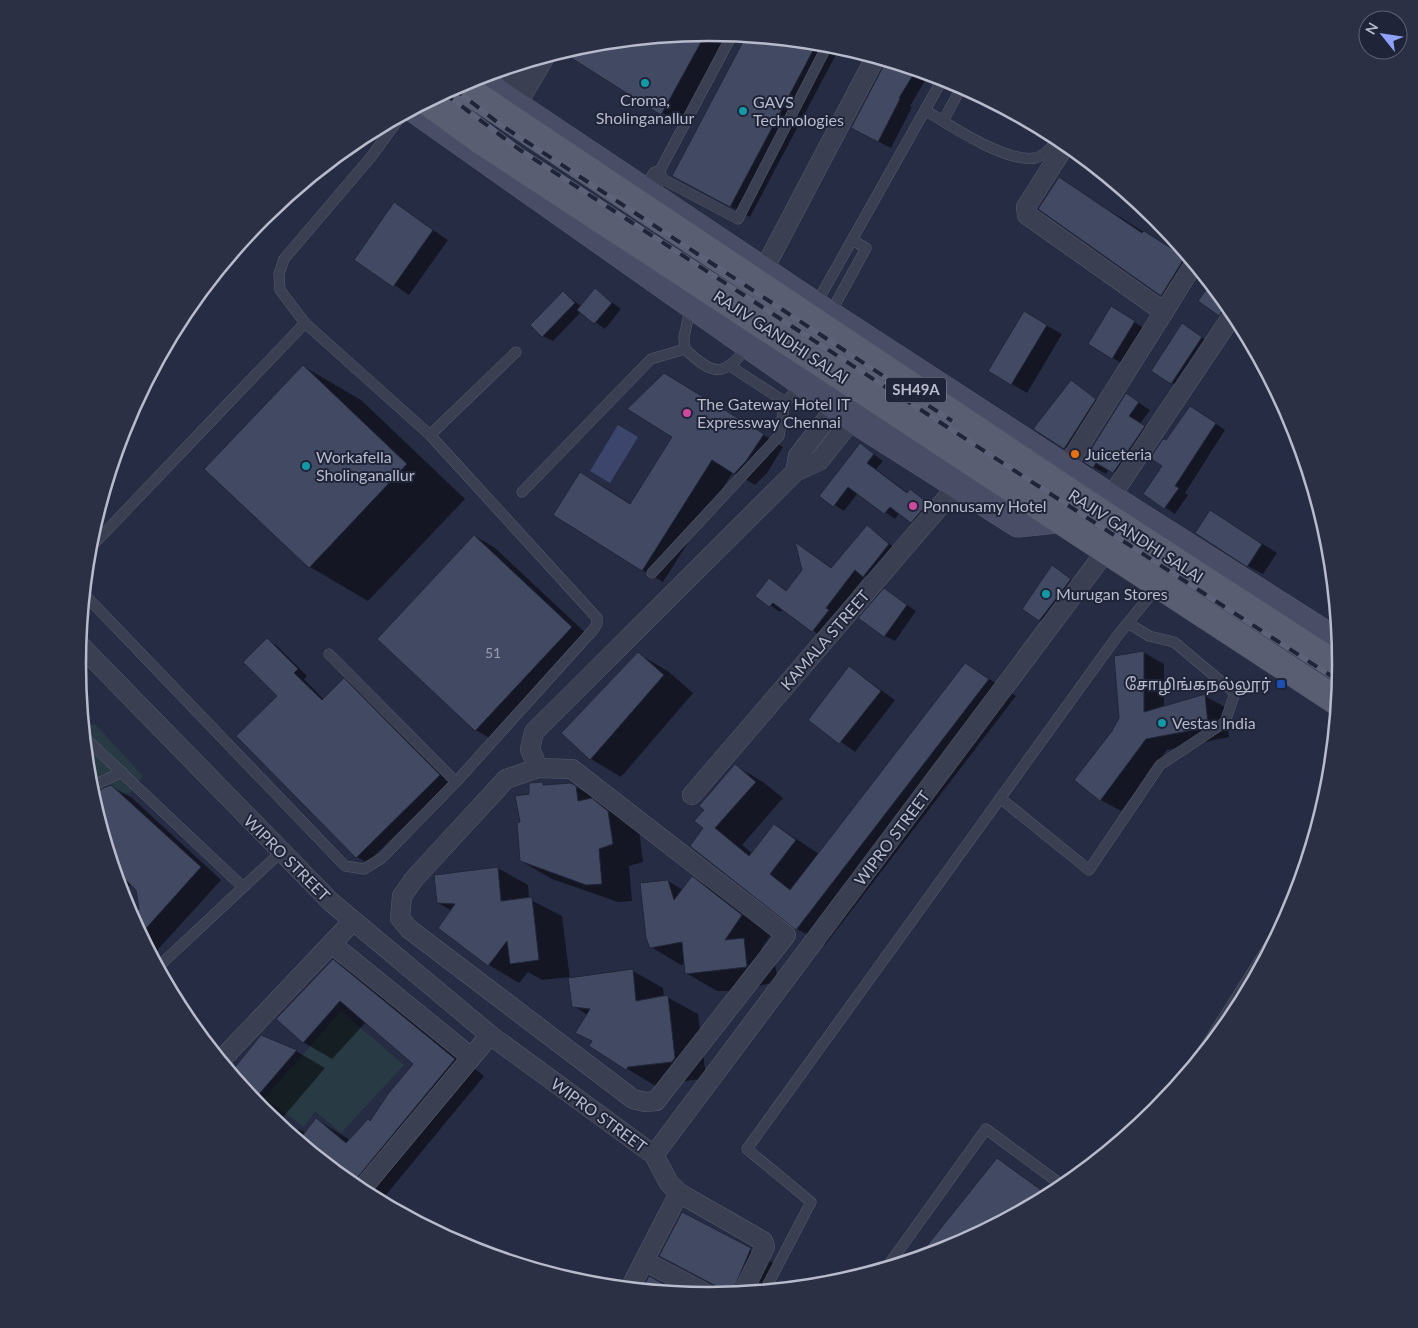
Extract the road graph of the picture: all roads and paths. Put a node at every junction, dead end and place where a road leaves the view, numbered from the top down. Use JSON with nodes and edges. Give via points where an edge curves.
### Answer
{"nodes":[{"id":1,"x":728,"y":42,"type":"edge"},
{"id":2,"x":824,"y":52,"type":"edge"},
{"id":3,"x":872,"y":63,"type":"edge"},
{"id":4,"x":539,"y":65,"type":"edge"},
{"id":5,"x":518,"y":71,"type":"edge"},
{"id":6,"x":484,"y":84,"type":"edge"},
{"id":7,"x":939,"y":86,"type":"edge"},
{"id":8,"x":470,"y":89,"type":"edge"},
{"id":9,"x":958,"y":94,"type":"edge"},
{"id":10,"x":433,"y":106,"type":"edge"},
{"id":11,"x":507,"y":108,"type":"junction"},
{"id":12,"x":925,"y":110,"type":"junction"},
{"id":13,"x":421,"y":112,"type":"edge"},
{"id":14,"x":943,"y":121,"type":"junction"},
{"id":15,"x":392,"y":129,"type":"edge"},
{"id":16,"x":1054,"y":146,"type":"edge"},
{"id":17,"x":496,"y":150,"type":"junction"},
{"id":18,"x":1062,"y":151,"type":"edge"},
{"id":19,"x":652,"y":185,"type":"junction"},
{"id":20,"x":852,"y":240,"type":"junction"},
{"id":21,"x":695,"y":243,"type":"junction"},
{"id":22,"x":678,"y":270,"type":"junction"},
{"id":23,"x":1190,"y":270,"type":"edge"},
{"id":24,"x":754,"y":273,"type":"junction"},
{"id":25,"x":784,"y":293,"type":"junction"},
{"id":26,"x":727,"y":302,"type":"junction"},
{"id":27,"x":691,"y":305,"type":"junction"},
{"id":28,"x":822,"y":310,"type":"junction"},
{"id":29,"x":1164,"y":312,"type":"junction"},
{"id":30,"x":1229,"y":321,"type":"edge"},
{"id":31,"x":305,"y":322,"type":"junction"},
{"id":32,"x":749,"y":346,"type":"junction"},
{"id":33,"x":685,"y":349,"type":"junction"},
{"id":34,"x":516,"y":352,"type":"dead end"},
{"id":35,"x":730,"y":366,"type":"junction"},
{"id":36,"x":804,"y":382,"type":"junction"},
{"id":37,"x":785,"y":402,"type":"junction"},
{"id":38,"x":845,"y":412,"type":"junction"},
{"id":39,"x":430,"y":436,"type":"junction"},
{"id":40,"x":1065,"y":468,"type":"junction"},
{"id":41,"x":958,"y":485,"type":"junction"},
{"id":42,"x":522,"y":492,"type":"dead end"},
{"id":43,"x":1110,"y":498,"type":"junction"},
{"id":44,"x":1057,"y":519,"type":"junction"},
{"id":45,"x":99,"y":538,"type":"edge"},
{"id":46,"x":1106,"y":551,"type":"junction"},
{"id":47,"x":652,"y":573,"type":"dead end"},
{"id":48,"x":1158,"y":585,"type":"junction"},
{"id":49,"x":90,"y":601,"type":"edge"},
{"id":50,"x":1128,"y":623,"type":"junction"},
{"id":51,"x":1331,"y":638,"type":"edge"},
{"id":52,"x":87,"y":651,"type":"edge"},
{"id":53,"x":329,"y":654,"type":"dead end"},
{"id":54,"x":1332,"y":663,"type":"edge"},
{"id":55,"x":1330,"y":696,"type":"edge"},
{"id":56,"x":92,"y":744,"type":"edge"},
{"id":57,"x":538,"y":768,"type":"junction"},
{"id":58,"x":122,"y":772,"type":"junction"},
{"id":59,"x":456,"y":782,"type":"junction"},
{"id":60,"x":98,"y":784,"type":"edge"},
{"id":61,"x":692,"y":795,"type":"dead end"},
{"id":62,"x":1000,"y":798,"type":"junction"},
{"id":63,"x":281,"y":852,"type":"junction"},
{"id":64,"x":243,"y":887,"type":"junction"},
{"id":65,"x":353,"y":921,"type":"junction"},
{"id":66,"x":786,"y":936,"type":"junction"},
{"id":67,"x":332,"y":944,"type":"junction"},
{"id":68,"x":807,"y":951,"type":"junction"},
{"id":69,"x":163,"y":962,"type":"edge"},
{"id":70,"x":490,"y":1035,"type":"junction"},
{"id":71,"x":225,"y":1056,"type":"edge"},
{"id":72,"x":471,"y":1057,"type":"junction"},
{"id":73,"x":654,"y":1155,"type":"junction"},
{"id":74,"x":1056,"y":1181,"type":"edge"},
{"id":75,"x":366,"y":1184,"type":"edge"},
{"id":76,"x":678,"y":1193,"type":"junction"},
{"id":77,"x":893,"y":1259,"type":"edge"},
{"id":78,"x":644,"y":1261,"type":"junction"},
{"id":79,"x":633,"y":1282,"type":"edge"},
{"id":80,"x":769,"y":1283,"type":"edge"},
{"id":81,"x":746,"y":1285,"type":"edge"},
{"id":82,"x":691,"y":1286,"type":"edge"}],
"edges":[{"from":1,"to":19,"type":"lane"},
{"from":2,"to":19,"type":"lane","via":[[738,219]]},
{"from":3,"to":24,"type":"street"},
{"from":4,"to":11,"type":"street"},
{"from":5,"to":11,"type":"street"},
{"from":6,"to":11,"type":"street"},
{"from":7,"to":12,"type":"lane"},
{"from":8,"to":11,"type":"main road","name":"RAJIV GANDHI SALAI"},
{"from":9,"to":14,"type":"lane"},
{"from":10,"to":17,"type":"main road","name":"RAJIV GANDHI SALAI","number":"SH49A"},
{"from":11,"to":17,"type":"main road"},
{"from":11,"to":19,"type":"street"},
{"from":11,"to":21,"type":"main road","name":"RAJIV GANDHI SALAI"},
{"from":12,"to":14,"type":"lane"},
{"from":12,"to":20,"type":"lane"},
{"from":13,"to":27,"type":"street"},
{"from":14,"to":16,"type":"lane","via":[[971,138],[1016,156],[1036,158]]},
{"from":15,"to":31,"type":"lane","via":[[284,259],[279,274],[280,290]]},
{"from":17,"to":22,"type":"main road","name":"RAJIV GANDHI SALAI","number":"SH49A"},
{"from":18,"to":29,"type":"street","via":[[1026,207],[1027,215]]},
{"from":19,"to":24,"type":"street"},
{"from":20,"to":28,"type":"lane"},
{"from":20,"to":28,"type":"lane","via":[[866,248]]},
{"from":21,"to":22,"type":"main road","via":[[698,250],[692,267]]},
{"from":21,"to":24,"type":"main road","name":"RAJIV GANDHI SALAI"},
{"from":22,"to":26,"type":"main road","name":"RAJIV GANDHI SALAI","number":"SH49A"},
{"from":23,"to":29,"type":"street"},
{"from":24,"to":25,"type":"street"},
{"from":24,"to":26,"type":"main road","via":[[728,280],[724,291]]},
{"from":25,"to":28,"type":"street"},
{"from":25,"to":54,"type":"main road","name":"RAJIV GANDHI SALAI","number":"SH49A","via":[[1093,508]]},
{"from":26,"to":44,"type":"main road","name":"RAJIV GANDHI SALAI","number":"SH49A"},
{"from":27,"to":32,"type":"street"},
{"from":27,"to":33,"type":"lane","via":[[684,337]]},
{"from":28,"to":40,"type":"street"},
{"from":29,"to":40,"type":"street"},
{"from":30,"to":43,"type":"street"},
{"from":31,"to":39,"type":"lane"},
{"from":31,"to":45,"type":"lane"},
{"from":32,"to":35,"type":"lane"},
{"from":32,"to":36,"type":"street"},
{"from":33,"to":35,"type":"lane","via":[[713,370],[725,370]]},
{"from":33,"to":42,"type":"lane","via":[[651,359]]},
{"from":34,"to":39,"type":"lane"},
{"from":35,"to":37,"type":"lane"},
{"from":36,"to":37,"type":"lane"},
{"from":36,"to":38,"type":"street"},
{"from":37,"to":47,"type":"lane","via":[[779,436]]},
{"from":38,"to":41,"type":"street"},
{"from":38,"to":57,"type":"street","via":[[819,461],[795,472],[534,732],[530,749]]},
{"from":39,"to":59,"type":"lane","via":[[597,618],[594,630]]},
{"from":40,"to":43,"type":"street"},
{"from":41,"to":44,"type":"street","via":[[1018,523]]},
{"from":41,"to":61,"type":"street","name":"KAMALA STREET"},
{"from":43,"to":51,"type":"street"},
{"from":44,"to":46,"type":"main road","name":"RAJIV GANDHI SALAI","number":"SH49A"},
{"from":46,"to":48,"type":"main road","name":"RAJIV GANDHI SALAI","number":"SH49A"},
{"from":46,"to":68,"type":"street","name":"WIPRO STREET"},
{"from":48,"to":50,"type":"lane"},
{"from":48,"to":55,"type":"main road","name":"RAJIV GANDHI SALAI","number":"SH49A"},
{"from":49,"to":59,"type":"lane","via":[[345,866],[364,869],[382,858]]},
{"from":50,"to":62,"type":"lane"},
{"from":50,"to":62,"type":"lane","via":[[1149,636],[1174,642],[1234,693],[1225,722],[1160,765],[1089,870]]},
{"from":52,"to":63,"type":"street","name":"WIPRO STREET"},
{"from":53,"to":59,"type":"lane"},
{"from":56,"to":58,"type":"lane"},
{"from":57,"to":66,"type":"street","via":[[572,769]]},
{"from":57,"to":66,"type":"street","via":[[506,780],[414,879],[402,896],[400,918],[409,929],[634,1099],[656,1101],[667,1091]]},
{"from":58,"to":60,"type":"lane"},
{"from":58,"to":64,"type":"lane"},
{"from":62,"to":80,"type":"lane","via":[[747,1149],[811,1202]]},
{"from":63,"to":64,"type":"lane"},
{"from":63,"to":65,"type":"street","name":"WIPRO STREET"},
{"from":64,"to":69,"type":"lane"},
{"from":65,"to":67,"type":"street"},
{"from":65,"to":70,"type":"street","name":"WIPRO STREET"},
{"from":66,"to":68,"type":"street"},
{"from":67,"to":71,"type":"street"},
{"from":67,"to":72,"type":"street"},
{"from":68,"to":73,"type":"street","name":"WIPRO STREET"},
{"from":70,"to":72,"type":"street"},
{"from":70,"to":73,"type":"street","name":"WIPRO STREET"},
{"from":72,"to":75,"type":"street"},
{"from":73,"to":76,"type":"street"},
{"from":74,"to":77,"type":"lane","via":[[986,1129]]},
{"from":76,"to":78,"type":"street"},
{"from":76,"to":81,"type":"street","via":[[763,1241],[765,1247]]},
{"from":78,"to":79,"type":"street"},
{"from":78,"to":82,"type":"street"}]}
